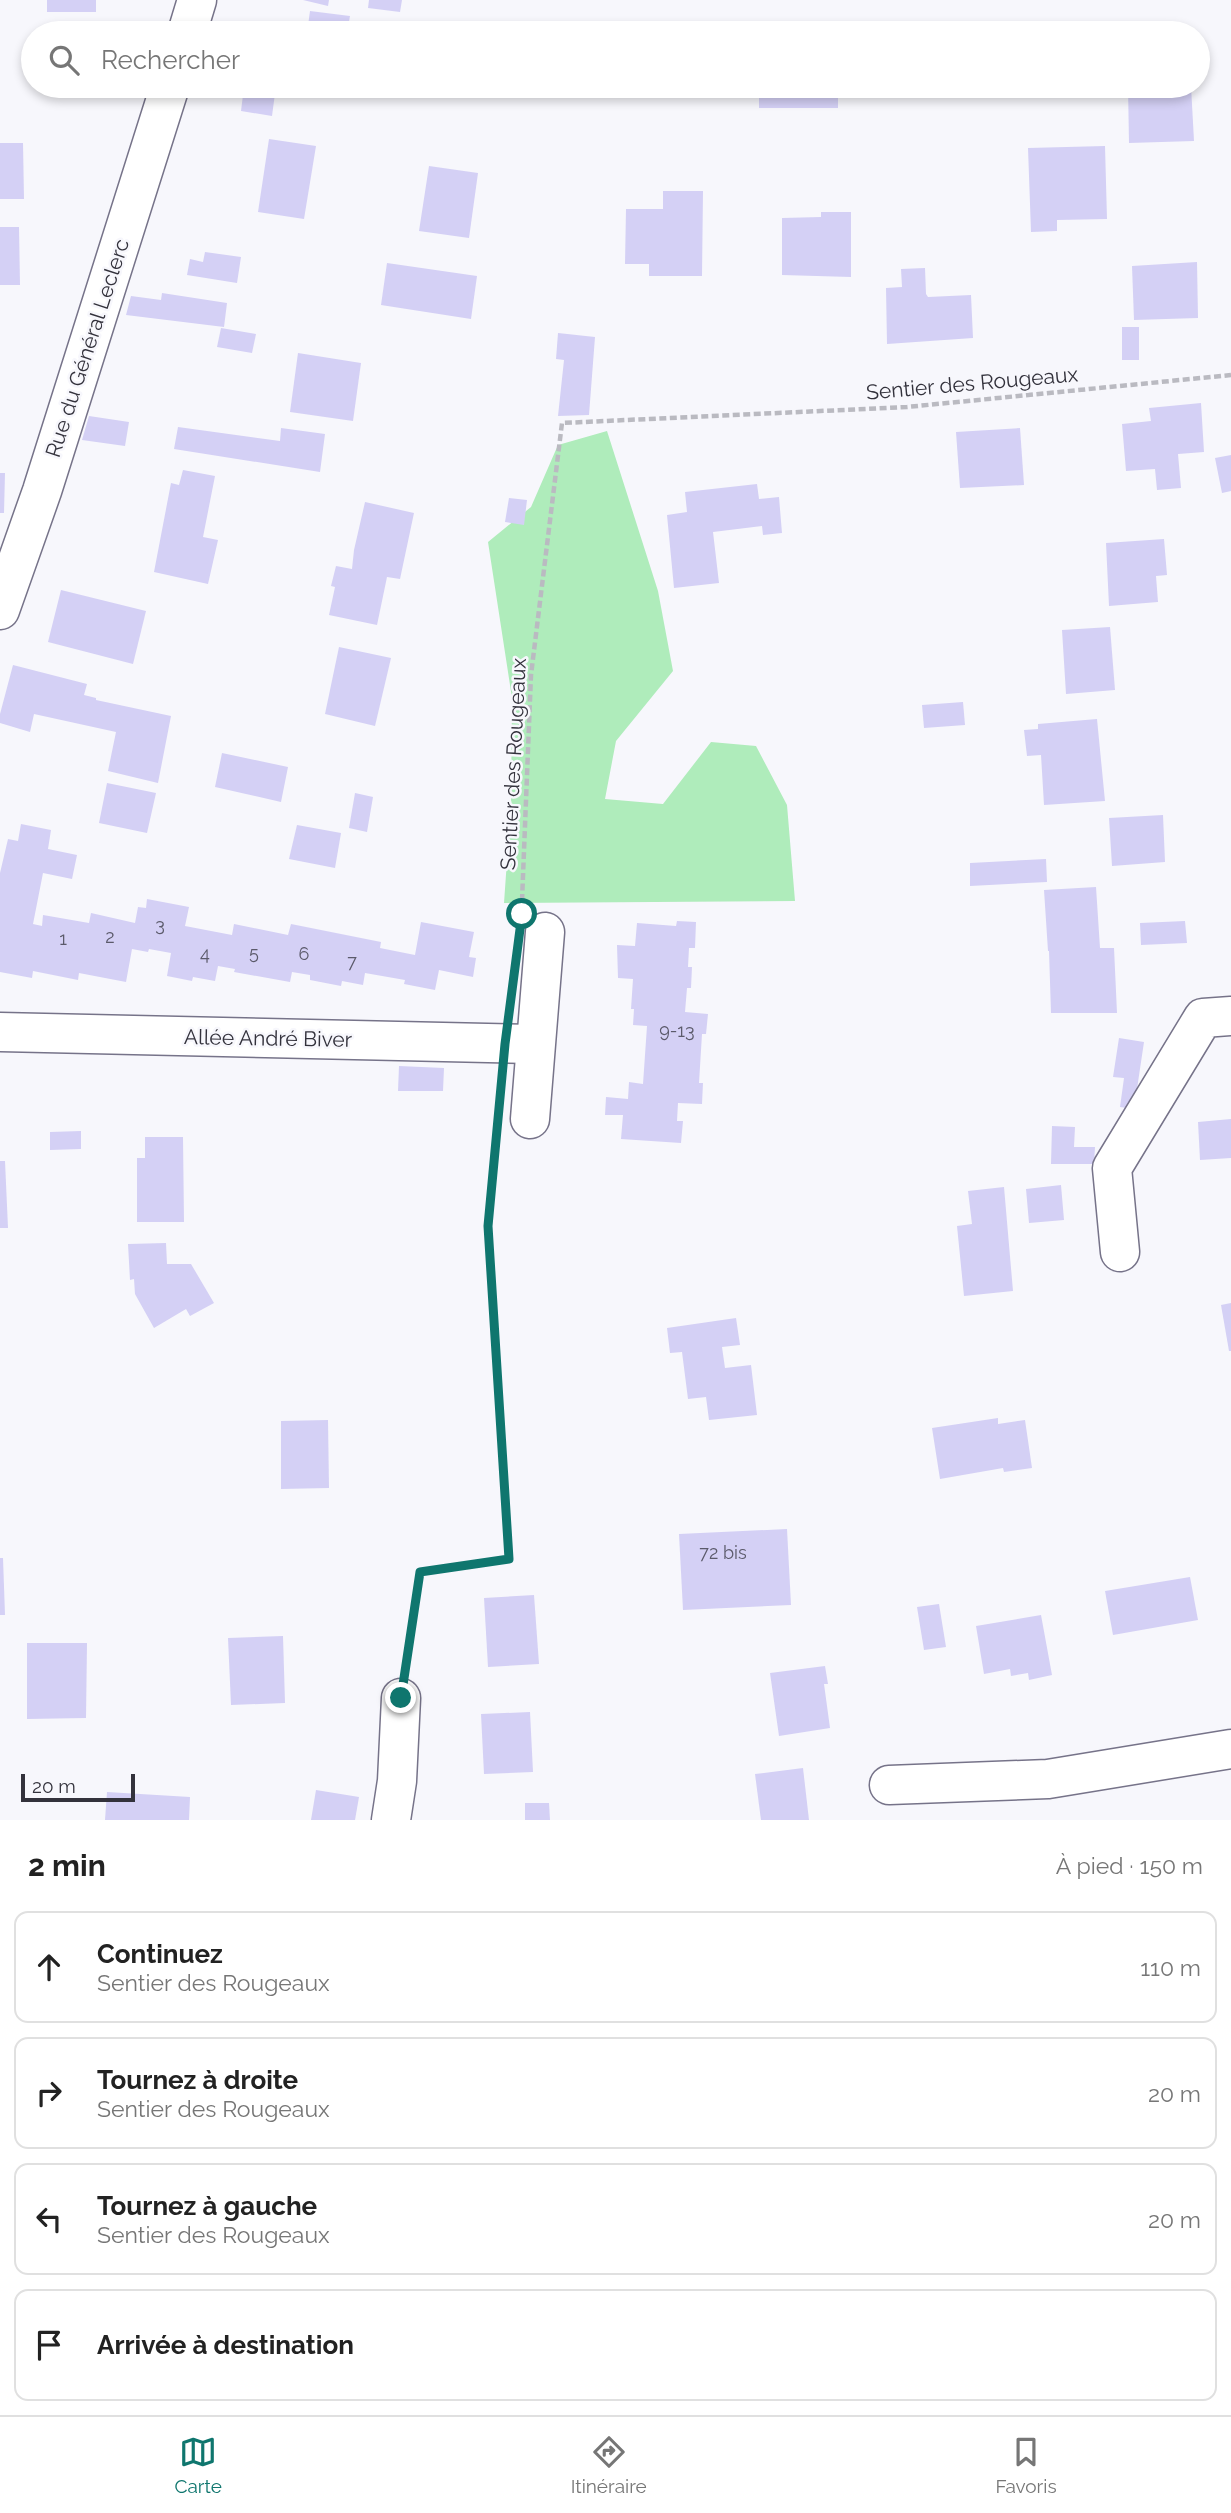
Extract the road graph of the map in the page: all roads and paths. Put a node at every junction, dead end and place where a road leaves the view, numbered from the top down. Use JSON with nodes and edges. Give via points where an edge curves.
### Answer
{"nodes":[{"id":1,"x":197,"y":0,"type":"edge"},
{"id":2,"x":191,"y":21,"type":"edge"},
{"id":3,"x":166,"y":98,"type":"edge"},
{"id":4,"x":1231,"y":375,"type":"edge"},
{"id":5,"x":0,"y":610,"type":"edge"},
{"id":6,"x":533,"y":923,"type":"joint"},
{"id":7,"x":1231,"y":1016,"type":"edge"},
{"id":8,"x":0,"y":1032,"type":"edge"},
{"id":9,"x":536,"y":1044,"type":"junction"},
{"id":10,"x":513,"y":1127,"type":"joint"},
{"id":11,"x":1120,"y":1252,"type":"dead end"},
{"id":12,"x":401,"y":1698,"type":"joint"},
{"id":13,"x":1231,"y":1749,"type":"edge"},
{"id":14,"x":889,"y":1785,"type":"dead end"},
{"id":15,"x":391,"y":1820,"type":"edge"}],
"edges":[{"from":1,"to":2,"type":"street"},
{"from":3,"to":5,"type":"street","name":"Rue du Général Leclerc"},
{"from":4,"to":6,"type":"path","name":"Sentier des Rougeaux","via":[[907,407],[562,423],[531,675]]},
{"from":6,"to":9,"type":"street"},
{"from":7,"to":11,"type":"street","via":[[1203,1018],[1112,1168]]},
{"from":8,"to":9,"type":"street","name":"Allée André Biver"},
{"from":9,"to":10,"type":"street"},
{"from":10,"to":12,"type":"path","via":[[488,1226],[509,1559],[420,1572]]},
{"from":12,"to":15,"type":"street"},
{"from":13,"to":14,"type":"street","via":[[1048,1779]]}]}
